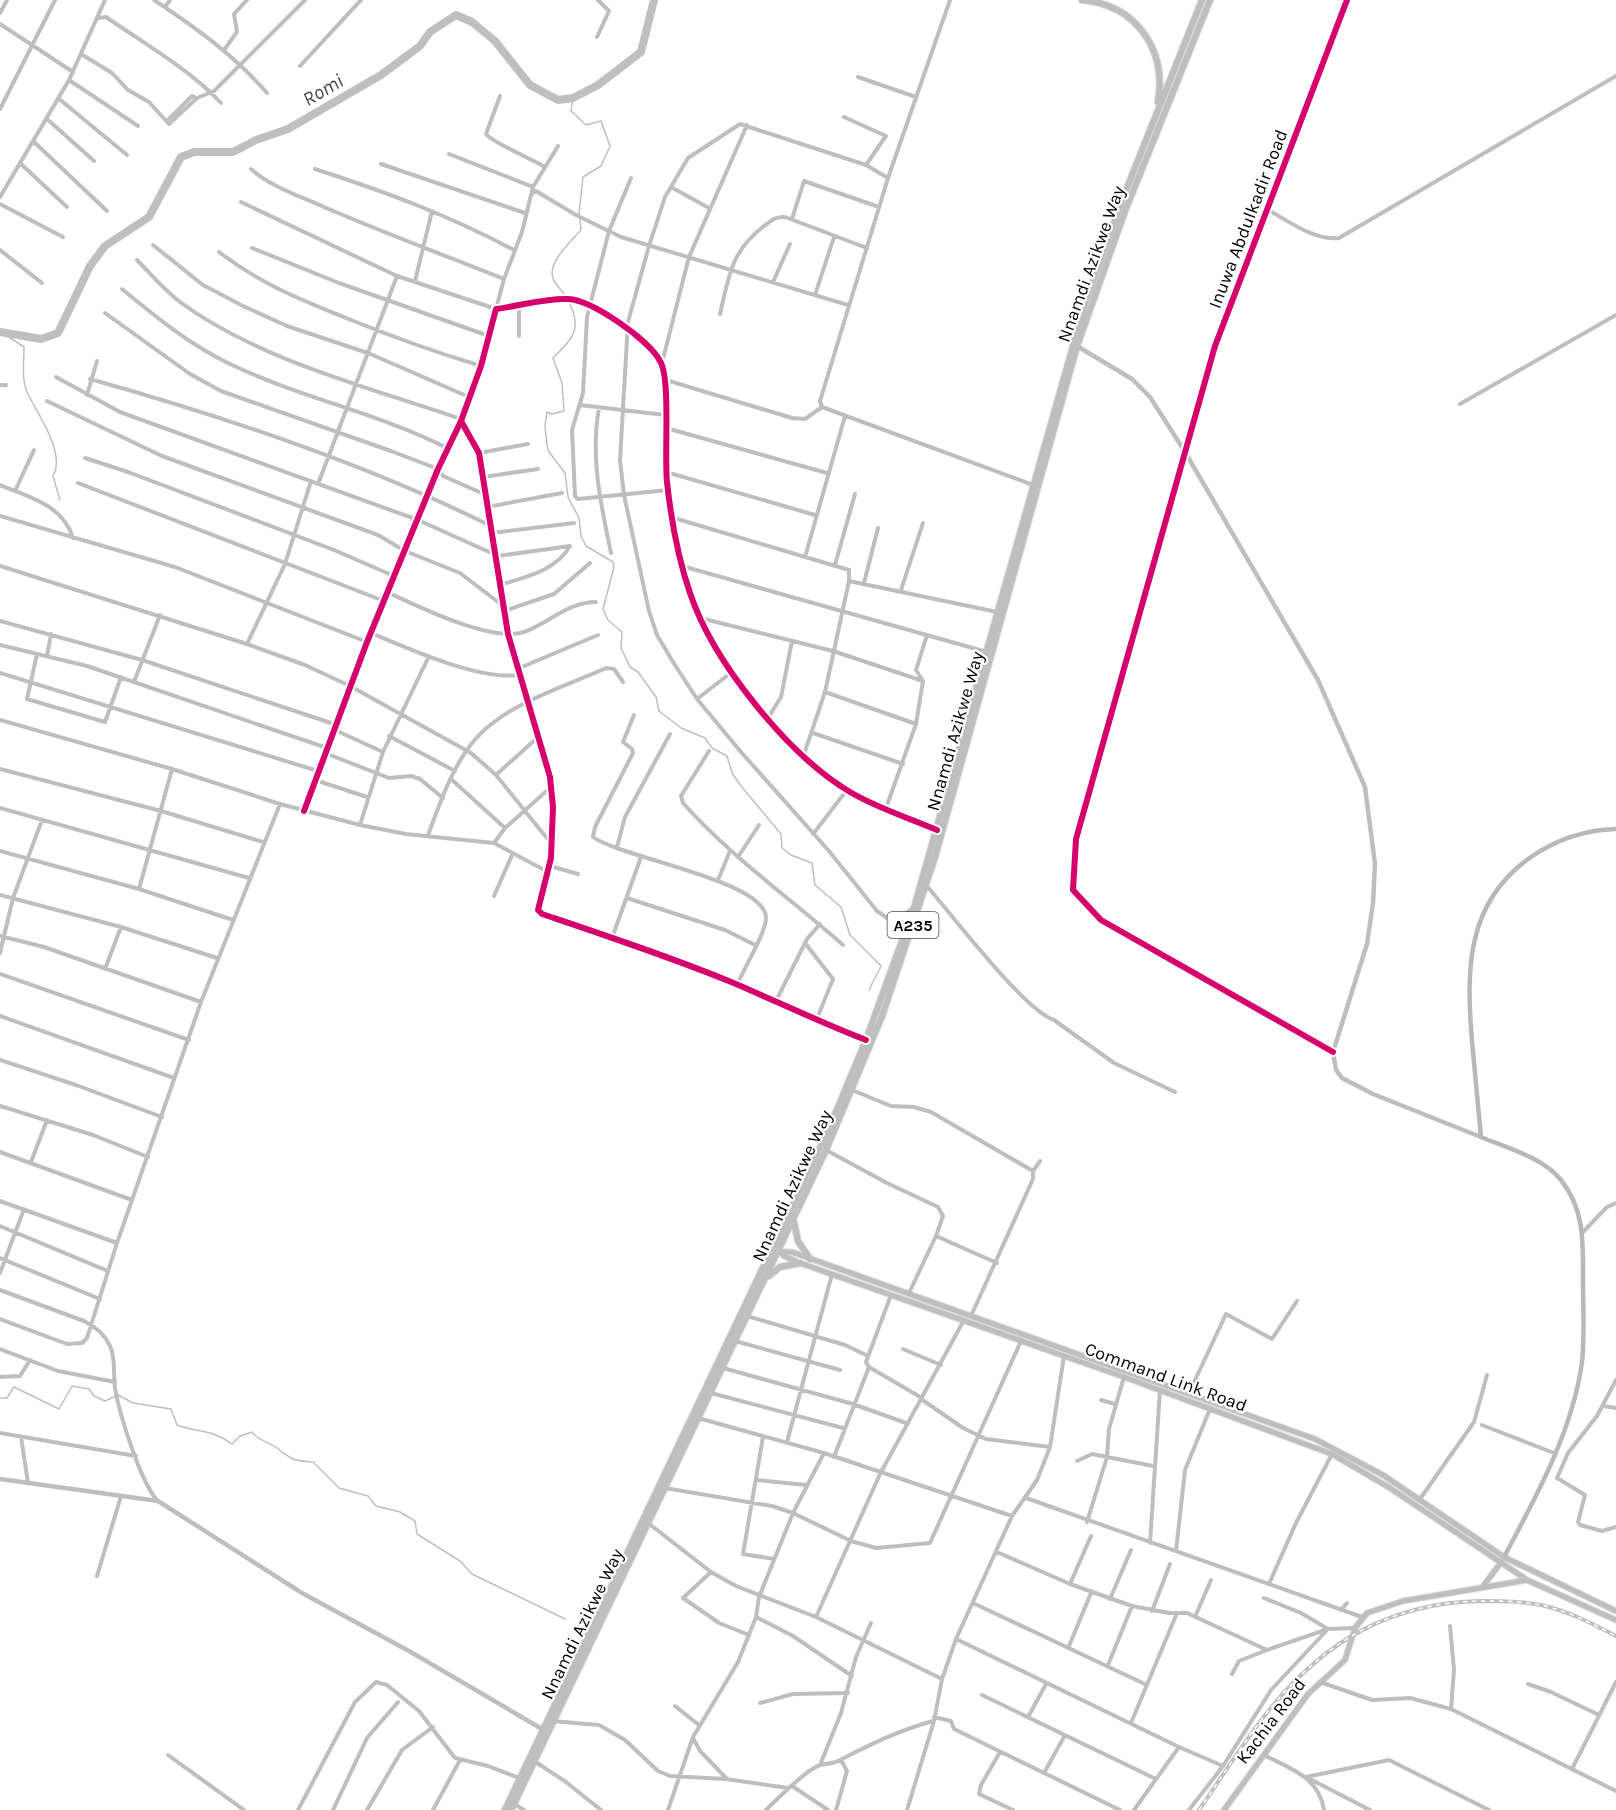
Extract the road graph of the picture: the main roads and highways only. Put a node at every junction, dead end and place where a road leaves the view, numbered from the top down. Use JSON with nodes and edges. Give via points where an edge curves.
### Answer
{"nodes":[{"id":1,"x":1082,"y":0,"type":"edge"},
{"id":2,"x":1202,"y":0,"type":"edge"},
{"id":3,"x":1210,"y":0,"type":"edge"},
{"id":4,"x":1157,"y":113,"type":"junction"},
{"id":5,"x":1075,"y":344,"type":"junction"},
{"id":6,"x":1616,"y":829,"type":"edge"},
{"id":7,"x":797,"y":1210,"type":"junction"},
{"id":8,"x":778,"y":1236,"type":"junction"},
{"id":9,"x":778,"y":1251,"type":"junction"},
{"id":10,"x":810,"y":1259,"type":"junction"},
{"id":11,"x":800,"y":1263,"type":"junction"},
{"id":12,"x":764,"y":1266,"type":"junction"},
{"id":13,"x":761,"y":1286,"type":"junction"},
{"id":14,"x":999,"y":1330,"type":"junction"},
{"id":15,"x":1504,"y":1557,"type":"junction"},
{"id":16,"x":1500,"y":1564,"type":"junction"},
{"id":17,"x":1527,"y":1580,"type":"junction"},
{"id":18,"x":1483,"y":1586,"type":"junction"},
{"id":19,"x":1616,"y":1611,"type":"edge"},
{"id":20,"x":1616,"y":1620,"type":"edge"},
{"id":21,"x":512,"y":1807,"type":"edge"},
{"id":22,"x":505,"y":1810,"type":"edge"},
{"id":23,"x":1224,"y":1810,"type":"edge"}],
"edges":[{"from":1,"to":4,"type":"highway","via":[[1120,10],[1146,35],[1160,70]]},
{"from":2,"to":4,"type":"highway","name":"Nnamdi Azikwe Way","number":"A235"},
{"from":3,"to":5,"type":"highway","name":"Nnamdi Azikwe Way","number":"A235"},
{"from":4,"to":5,"type":"highway","name":"Nnamdi Azikwe Way","number":"A235","via":[[1096,272]]},
{"from":5,"to":7,"type":"highway","name":"Nnamdi Azikwe Way","number":"A235","via":[[926,885],[882,1016]]},
{"from":5,"to":8,"type":"highway","name":"Nnamdi Azikwe Way","number":"A235","via":[[914,908],[866,1040]]},
{"from":6,"to":15,"type":"main road","via":[[1576,833],[1522,863],[1501,884],[1482,915],[1471,950],[1468,988],[1481,1137],[1553,1171],[1573,1199],[1583,1233],[1582,1361],[1572,1405],[1554,1453]]},
{"from":7,"to":9,"type":"highway","name":"Nnamdi Azikwe Way","number":"A235"},
{"from":7,"to":10,"type":"highway","via":[[795,1235]]},
{"from":8,"to":9,"type":"main road"},
{"from":8,"to":12,"type":"highway","name":"Nnamdi Azikwe Way","number":"A235"},
{"from":9,"to":10,"type":"main road","name":"Command Link Road"},
{"from":9,"to":11,"type":"main road","name":"Command Link Road"},
{"from":9,"to":12,"type":"main road"},
{"from":9,"to":13,"type":"highway","name":"Nnamdi Azikwe Way","number":"A235"},
{"from":10,"to":14,"type":"main road","name":"Command Link Road"},
{"from":11,"to":13,"type":"highway","via":[[780,1267]]},
{"from":11,"to":14,"type":"main road","name":"Command Link Road"},
{"from":12,"to":22,"type":"highway","name":"Nnamdi Azikwe Way","number":"A235"},
{"from":13,"to":21,"type":"highway","name":"Nnamdi Azikwe Way","number":"A235"},
{"from":14,"to":15,"type":"main road","name":"Command Link Road","via":[[1189,1393],[1333,1447],[1383,1475]]},
{"from":14,"to":16,"type":"main road","name":"Command Link Road","via":[[1332,1454],[1390,1488]]},
{"from":15,"to":16,"type":"main road"},
{"from":15,"to":19,"type":"main road"},
{"from":16,"to":17,"type":"main road"},
{"from":16,"to":18,"type":"main road"},
{"from":17,"to":18,"type":"main road"},
{"from":17,"to":20,"type":"main road"},
{"from":18,"to":23,"type":"main road","name":"Kachia Road","via":[[1392,1604],[1362,1617],[1347,1656],[1319,1681]]}]}
